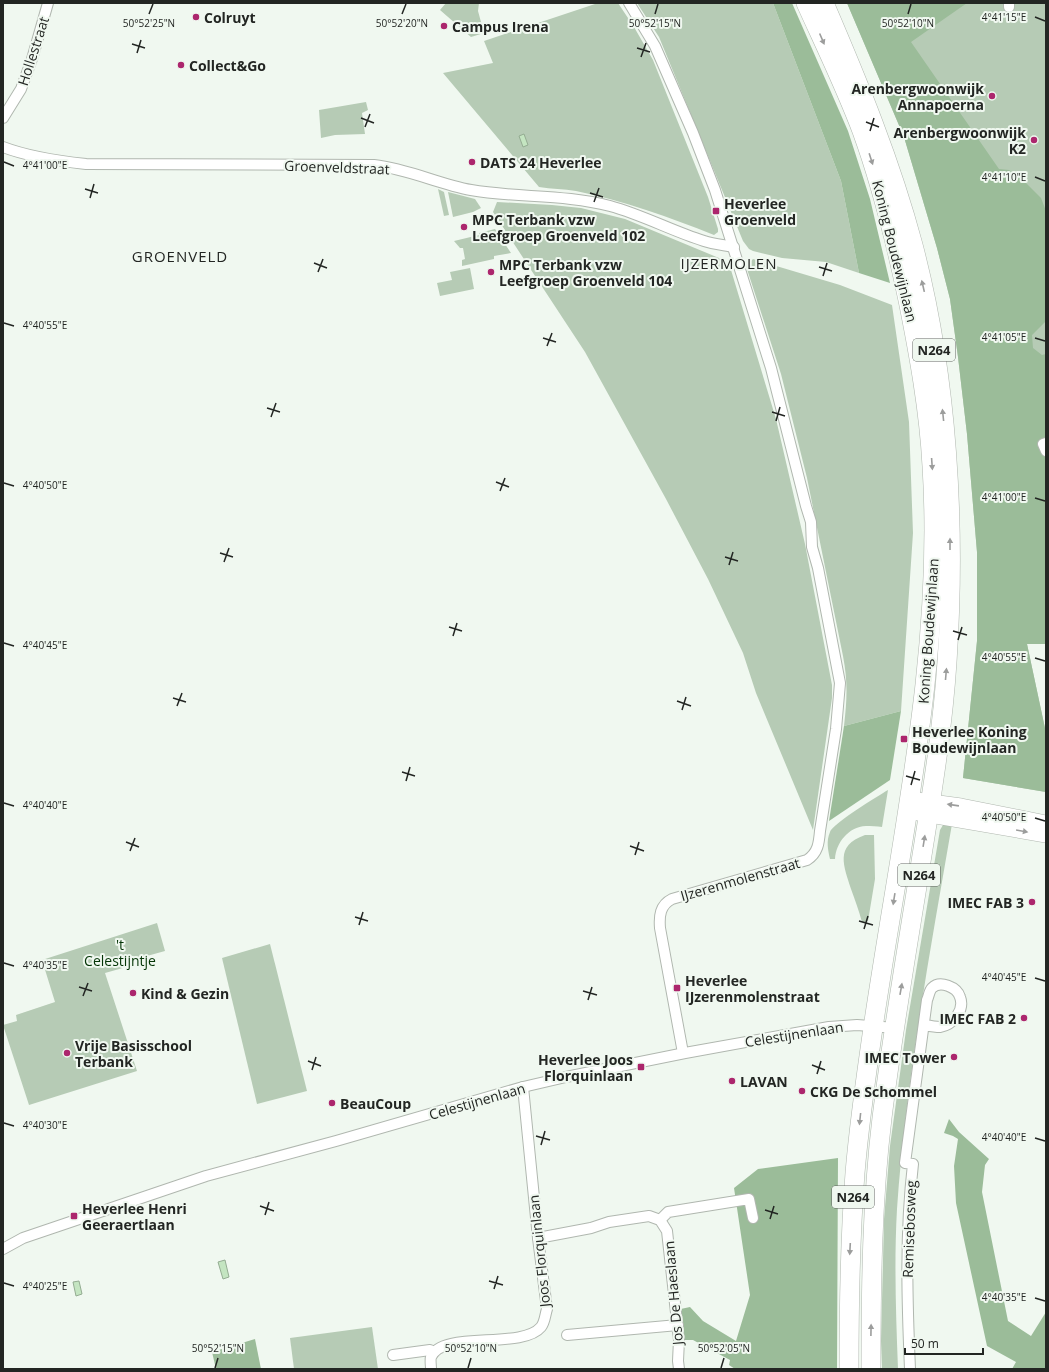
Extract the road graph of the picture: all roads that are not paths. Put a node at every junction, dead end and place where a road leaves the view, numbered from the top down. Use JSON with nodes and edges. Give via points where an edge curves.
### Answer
{"nodes":[{"id":1,"x":48,"y":3,"type":"edge"},
{"id":2,"x":629,"y":3,"type":"edge"},
{"id":3,"x":806,"y":3,"type":"edge"},
{"id":4,"x":824,"y":3,"type":"edge"},
{"id":5,"x":3,"y":118,"type":"edge"},
{"id":6,"x":3,"y":147,"type":"edge"},
{"id":7,"x":734,"y":247,"type":"junction"},
{"id":8,"x":908,"y":805,"type":"junction"},
{"id":9,"x":930,"y":808,"type":"junction"},
{"id":10,"x":1046,"y":823,"type":"edge"},
{"id":11,"x":1046,"y":835,"type":"edge"},
{"id":12,"x":873,"y":1025,"type":"junction"},
{"id":13,"x":925,"y":1025,"type":"junction"},
{"id":14,"x":895,"y":1028,"type":"junction"},
{"id":15,"x":682,"y":1054,"type":"junction"},
{"id":16,"x":523,"y":1087,"type":"junction"},
{"id":17,"x":753,"y":1218,"type":"dead end"},
{"id":18,"x":660,"y":1220,"type":"junction"},
{"id":19,"x":538,"y":1238,"type":"junction"},
{"id":20,"x":3,"y":1249,"type":"edge"},
{"id":21,"x":678,"y":1325,"type":"junction"},
{"id":22,"x":567,"y":1335,"type":"dead end"},
{"id":23,"x":434,"y":1352,"type":"junction"},
{"id":24,"x":393,"y":1355,"type":"dead end"},
{"id":25,"x":431,"y":1369,"type":"edge"},
{"id":26,"x":679,"y":1369,"type":"edge"},
{"id":27,"x":849,"y":1369,"type":"edge"},
{"id":28,"x":871,"y":1369,"type":"edge"},
{"id":29,"x":910,"y":1369,"type":"edge"}],
"edges":[{"from":1,"to":5,"type":"street","name":"Hollestraat","via":[[21,89]]},
{"from":2,"to":7,"type":"street","via":[[656,46],[690,125]]},
{"from":3,"to":8,"type":"highway","name":"Koning Boudewijnlaan","number":"N264","one_way":true,"via":[[862,131],[885,202],[915,332],[928,412],[934,562],[928,655]]},
{"from":9,"to":4,"type":"highway","name":"Koning Boudewijnlaan","number":"N264","one_way":true,"via":[[943,713],[950,573],[948,476],[943,416],[928,308],[902,205],[863,93]]},
{"from":6,"to":7,"type":"street","name":"Groenveldstraat","via":[[47,159],[86,164],[386,166],[473,190],[567,198],[600,204],[640,216],[704,242]]},
{"from":7,"to":15,"type":"street","name":"IJzerenmolenstraat","via":[[771,368],[810,519],[812,547],[840,683],[836,729],[818,846],[814,854],[808,860],[672,899],[662,908],[660,928]]},
{"from":8,"to":9,"type":"street"},
{"from":8,"to":12,"type":"highway","name":"Koning Boudewijnlaan","number":"N264","one_way":true},
{"from":10,"to":9,"type":"street","one_way":true},
{"from":9,"to":11,"type":"street","one_way":true},
{"from":14,"to":9,"type":"highway","name":"Koning Boudewijnlaan","number":"N264","one_way":true},
{"from":12,"to":14,"type":"street","name":"Celestijnenlaan"},
{"from":12,"to":15,"type":"street","name":"Celestijnenlaan","via":[[829,1027]]},
{"from":12,"to":27,"type":"highway","name":"Koning Boudewijnlaan","number":"N264","one_way":true,"via":[[855,1170],[850,1256]]},
{"from":13,"to":13,"type":"street","name":"Remisebosweg","via":[[925,1012],[931,989],[942,984],[956,990],[962,1004],[953,1021],[941,1027]]},
{"from":13,"to":29,"type":"street","name":"Remisebosweg","via":[[905,1163],[913,1164],[907,1243]]},
{"from":28,"to":14,"type":"highway","name":"Koning Boudewijnlaan","number":"N264","one_way":true,"via":[[875,1188]]},
{"from":15,"to":16,"type":"street","name":"Celestijnenlaan","via":[[566,1076]]},
{"from":16,"to":19,"type":"street","name":"Joos Florquinlaan"},
{"from":16,"to":20,"type":"street","name":"Celestijnenlaan","via":[[206,1176],[23,1238]]},
{"from":17,"to":18,"type":"street","via":[[754,1198],[668,1212]]},
{"from":18,"to":19,"type":"street","via":[[649,1216]]},
{"from":18,"to":21,"type":"street","name":"Jos De Haeslaan","via":[[667,1231]]},
{"from":19,"to":23,"type":"street","name":"Joos Florquinlaan","via":[[547,1309],[541,1327],[534,1333],[523,1336],[444,1346]]},
{"from":21,"to":22,"type":"street"},
{"from":21,"to":26,"type":"street","name":"Jos De Haeslaan"},
{"from":23,"to":24,"type":"street","name":"Joos Florquinlaan","via":[[430,1350]]},
{"from":23,"to":25,"type":"street"}]}
